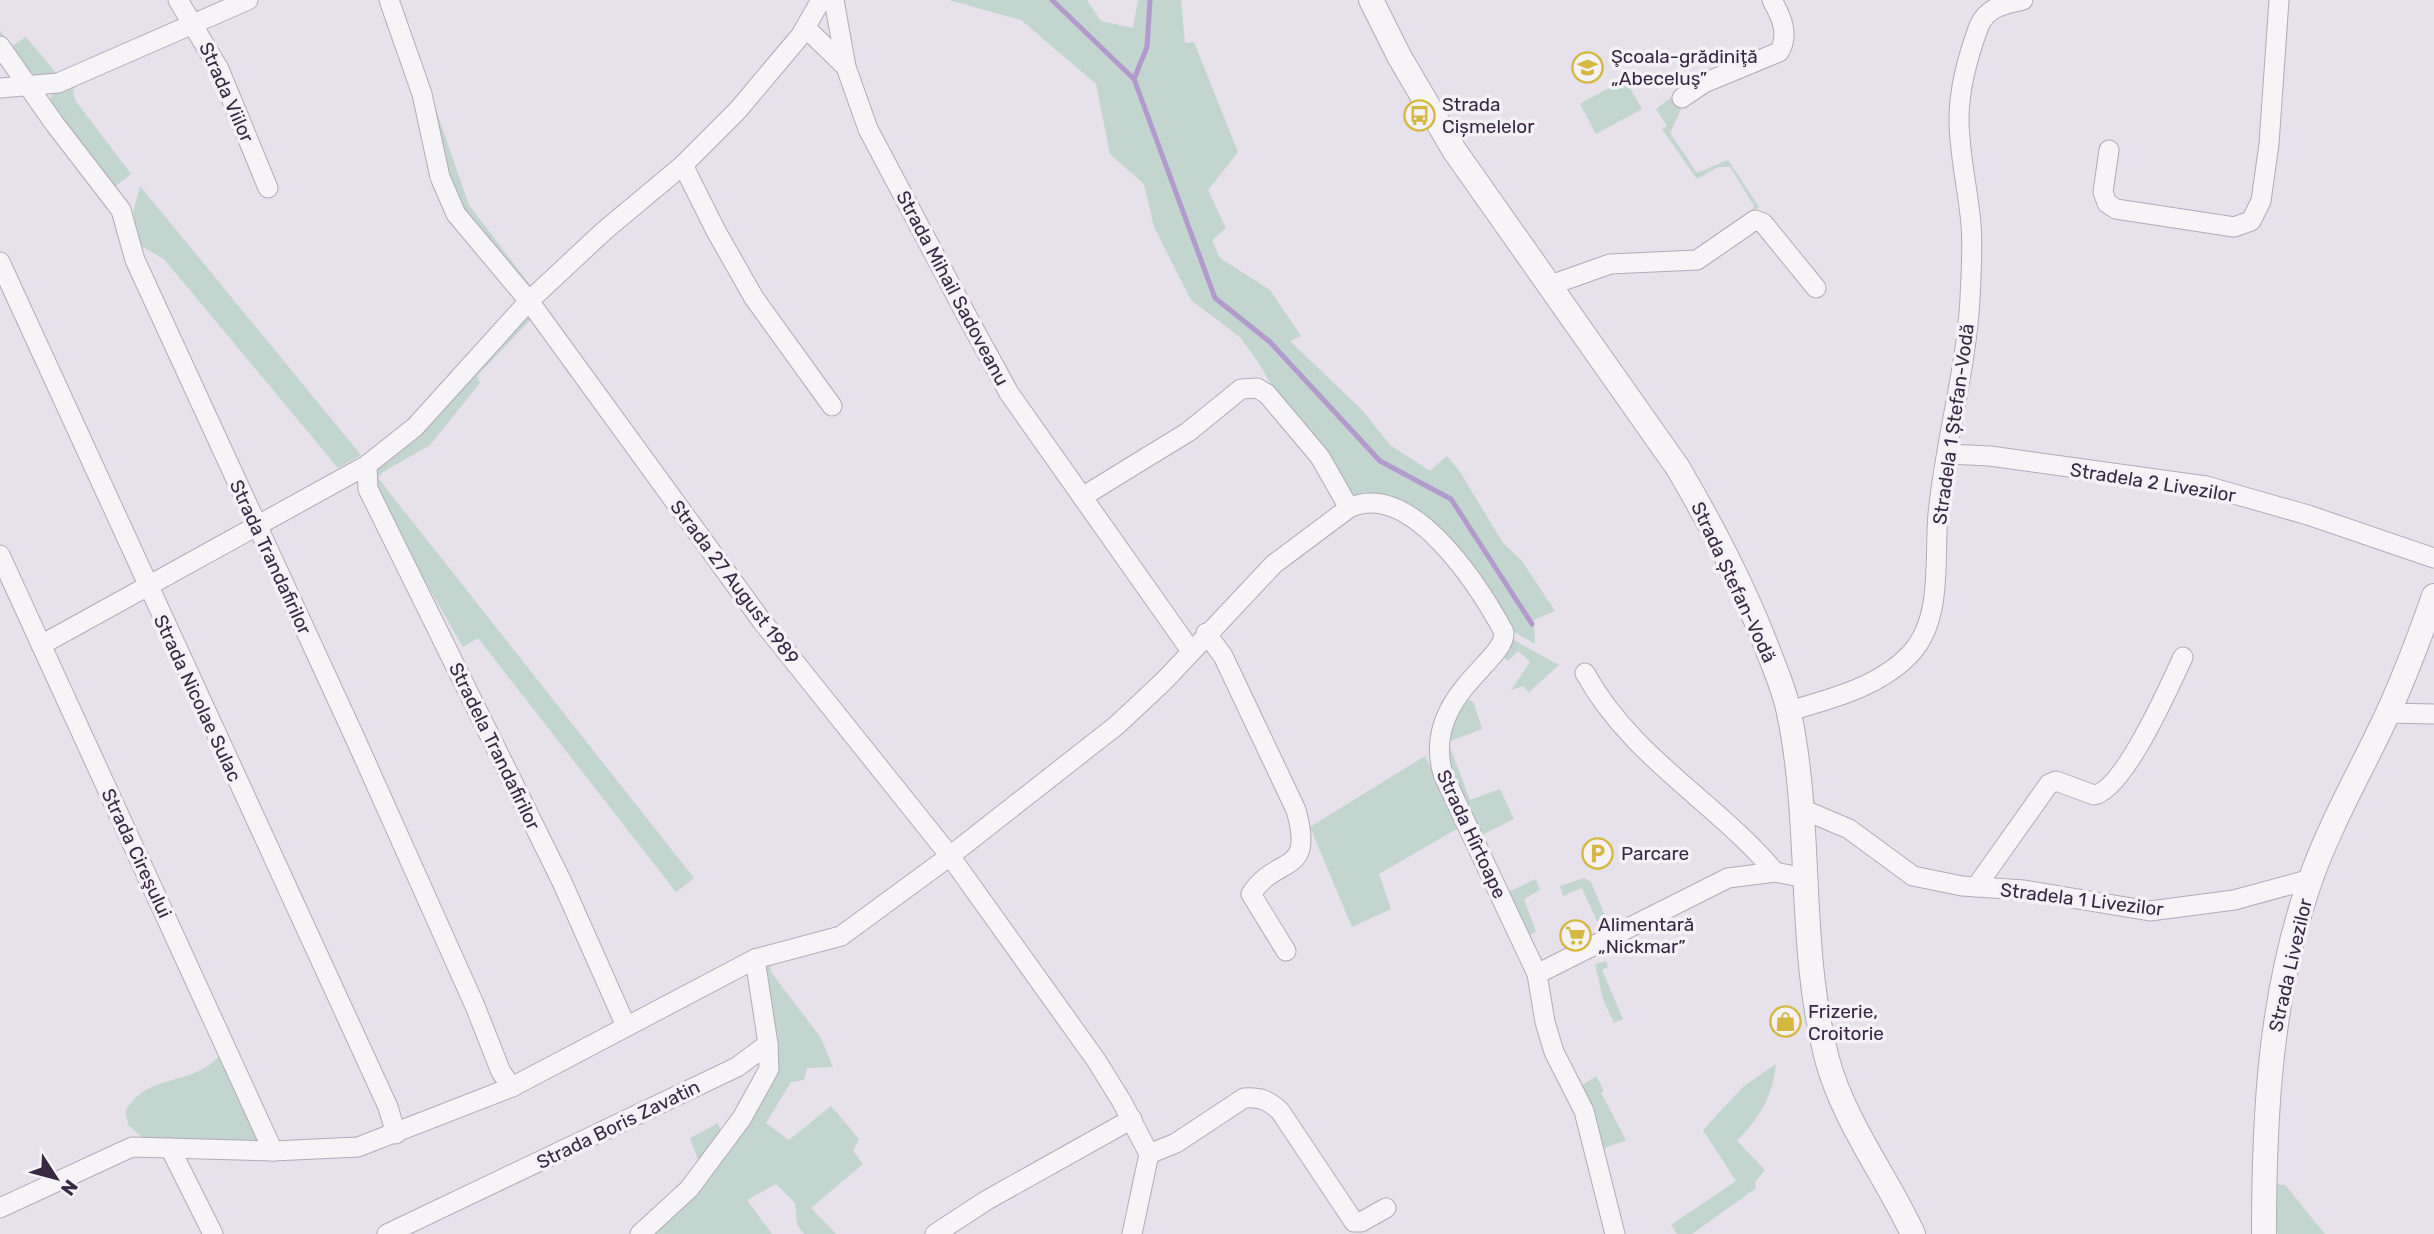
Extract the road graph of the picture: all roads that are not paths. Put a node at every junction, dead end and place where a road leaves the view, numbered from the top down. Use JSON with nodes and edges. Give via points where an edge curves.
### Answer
{"nodes":[{"id":1,"x":178,"y":0,"type":"edge"},
{"id":2,"x":248,"y":0,"type":"edge"},
{"id":3,"x":389,"y":0,"type":"edge"},
{"id":4,"x":821,"y":0,"type":"edge"},
{"id":5,"x":834,"y":0,"type":"edge"},
{"id":6,"x":1371,"y":0,"type":"edge"},
{"id":7,"x":1772,"y":0,"type":"edge"},
{"id":8,"x":2023,"y":0,"type":"edge"},
{"id":9,"x":2279,"y":0,"type":"edge"},
{"id":10,"x":194,"y":23,"type":"junction"},
{"id":11,"x":806,"y":28,"type":"junction"},
{"id":12,"x":0,"y":46,"type":"edge"},
{"id":13,"x":846,"y":67,"type":"junction"},
{"id":14,"x":31,"y":87,"type":"junction"},
{"id":15,"x":0,"y":88,"type":"edge"},
{"id":16,"x":1682,"y":98,"type":"dead end"},
{"id":17,"x":2109,"y":150,"type":"dead end"},
{"id":18,"x":682,"y":165,"type":"junction"},
{"id":19,"x":268,"y":188,"type":"dead end"},
{"id":20,"x":0,"y":262,"type":"edge"},
{"id":21,"x":1551,"y":285,"type":"junction"},
{"id":22,"x":1815,"y":288,"type":"dead end"},
{"id":23,"x":529,"y":301,"type":"junction"},
{"id":24,"x":832,"y":406,"type":"dead end"},
{"id":25,"x":1947,"y":454,"type":"junction"},
{"id":26,"x":367,"y":466,"type":"junction"},
{"id":27,"x":1082,"y":497,"type":"junction"},
{"id":28,"x":1349,"y":508,"type":"junction"},
{"id":29,"x":256,"y":527,"type":"junction"},
{"id":30,"x":0,"y":555,"type":"edge"},
{"id":31,"x":2434,"y":558,"type":"edge"},
{"id":32,"x":147,"y":588,"type":"junction"},
{"id":33,"x":2434,"y":596,"type":"edge"},
{"id":34,"x":1206,"y":633,"type":"junction"},
{"id":35,"x":41,"y":645,"type":"junction"},
{"id":36,"x":1191,"y":651,"type":"junction"},
{"id":37,"x":2183,"y":657,"type":"dead end"},
{"id":38,"x":1585,"y":673,"type":"dead end"},
{"id":39,"x":1789,"y":711,"type":"junction"},
{"id":40,"x":2388,"y":713,"type":"junction"},
{"id":41,"x":2434,"y":715,"type":"edge"},
{"id":42,"x":1802,"y":809,"type":"junction"},
{"id":43,"x":950,"y":856,"type":"junction"},
{"id":44,"x":1775,"y":872,"type":"junction"},
{"id":45,"x":1805,"y":878,"type":"junction"},
{"id":46,"x":2311,"y":879,"type":"junction"},
{"id":47,"x":1976,"y":887,"type":"junction"},
{"id":48,"x":1286,"y":951,"type":"dead end"},
{"id":49,"x":755,"y":959,"type":"junction"},
{"id":50,"x":1537,"y":974,"type":"junction"},
{"id":51,"x":626,"y":1026,"type":"junction"},
{"id":52,"x":768,"y":1044,"type":"junction"},
{"id":53,"x":512,"y":1087,"type":"junction"},
{"id":54,"x":1132,"y":1119,"type":"junction"},
{"id":55,"x":396,"y":1134,"type":"junction"},
{"id":56,"x":170,"y":1148,"type":"junction"},
{"id":57,"x":273,"y":1151,"type":"junction"},
{"id":58,"x":1149,"y":1154,"type":"junction"},
{"id":59,"x":0,"y":1208,"type":"edge"},
{"id":60,"x":1385,"y":1208,"type":"dead end"},
{"id":61,"x":213,"y":1234,"type":"edge"},
{"id":62,"x":387,"y":1234,"type":"edge"},
{"id":63,"x":640,"y":1234,"type":"edge"},
{"id":64,"x":935,"y":1234,"type":"edge"},
{"id":65,"x":1132,"y":1234,"type":"edge"},
{"id":66,"x":1615,"y":1234,"type":"edge"},
{"id":67,"x":1913,"y":1234,"type":"edge"},
{"id":68,"x":2264,"y":1234,"type":"edge"}],
"edges":[{"from":1,"to":10,"type":"street","name":"Strada Viilor"},
{"from":2,"to":10,"type":"street"},
{"from":3,"to":23,"type":"street","name":"Strada 27 August 1989","via":[[422,94],[440,177],[456,214]]},
{"from":4,"to":11,"type":"street"},
{"from":5,"to":13,"type":"street","name":"Strada Mihail Sadoveanu"},
{"from":6,"to":21,"type":"street","name":"Strada Ștefan-Vodă","via":[[1454,150]]},
{"from":7,"to":16,"type":"street","via":[[1785,33],[1779,52],[1704,83]]},
{"from":8,"to":25,"type":"street","name":"Stradela 1 Ștefan-Vodă","via":[[1997,7],[1981,22],[1962,90],[1959,122],[1971,226],[1970,299],[1965,359]]},
{"from":9,"to":17,"type":"street","via":[[2265,178],[2257,214],[2251,221],[2234,227],[2116,209],[2107,203],[2103,191]]},
{"from":10,"to":14,"type":"street","via":[[58,83]]},
{"from":10,"to":19,"type":"street","name":"Strada Viilor","via":[[219,69]]},
{"from":11,"to":13,"type":"street","name":"Strada Mihail Sadoveanu"},
{"from":11,"to":18,"type":"street","via":[[738,110]]},
{"from":12,"to":14,"type":"street","name":"Strada Trandafirilor"},
{"from":13,"to":27,"type":"street","name":"Strada Mihail Sadoveanu","via":[[868,129],[1009,393]]},
{"from":14,"to":15,"type":"street"},
{"from":14,"to":29,"type":"street","name":"Strada Trandafirilor","via":[[121,210],[135,260]]},
{"from":18,"to":23,"type":"street"},
{"from":18,"to":24,"type":"street","via":[[754,298]]},
{"from":20,"to":32,"type":"street","name":"Strada Nicolae Sulac","via":[[78,426]]},
{"from":21,"to":22,"type":"street","via":[[1610,264],[1698,260],[1755,220],[1763,223]]},
{"from":21,"to":39,"type":"street","name":"Strada Ștefan-Vodă","via":[[1641,411],[1706,516],[1753,613]]},
{"from":23,"to":26,"type":"street","via":[[415,427]]},
{"from":23,"to":43,"type":"street","name":"Strada 27 August 1989","via":[[761,620]]},
{"from":25,"to":31,"type":"street","name":"Stradela 2 Livezilor","via":[[2206,486]]},
{"from":25,"to":39,"type":"street","name":"Stradela 1 Ștefan-Vodă","via":[[1930,617],[1919,643],[1880,677]]},
{"from":26,"to":29,"type":"street"},
{"from":26,"to":51,"type":"street","name":"Stradela Trandafirilor","via":[[368,489],[562,882]]},
{"from":27,"to":28,"type":"street","via":[[1188,432],[1241,389],[1256,388],[1267,394],[1320,457]]},
{"from":27,"to":36,"type":"street","name":"Strada Mihail Sadoveanu"},
{"from":28,"to":34,"type":"street","via":[[1274,564]]},
{"from":28,"to":50,"type":"street","name":"Strada Hîrtoape","via":[[1377,503],[1430,529],[1504,632],[1501,646],[1466,681],[1452,705],[1438,757]]},
{"from":29,"to":32,"type":"street"},
{"from":29,"to":53,"type":"street","name":"Strada Trandafirilor","via":[[401,839],[501,1072]]},
{"from":30,"to":35,"type":"street","name":"Strada Cireşului"},
{"from":32,"to":35,"type":"street"},
{"from":32,"to":55,"type":"street","name":"Strada Nicolae Sulac","via":[[388,1107]]},
{"from":33,"to":40,"type":"street","name":"Strada Livezilor"},
{"from":34,"to":36,"type":"street"},
{"from":34,"to":48,"type":"street","via":[[1223,656],[1296,810],[1302,832],[1303,845],[1297,856],[1251,894]]},
{"from":35,"to":57,"type":"street","name":"Strada Cireşului"},
{"from":36,"to":43,"type":"street","via":[[1117,725]]},
{"from":37,"to":47,"type":"street","name":"Stradela 1 Livezilor","via":[[2140,746],[2112,781],[2094,795],[2056,781],[2049,784]]},
{"from":38,"to":44,"type":"street","via":[[1619,724]]},
{"from":39,"to":42,"type":"street","name":"Strada Ștefan-Vodă"},
{"from":40,"to":41,"type":"street"},
{"from":40,"to":46,"type":"street","name":"Strada Livezilor"},
{"from":42,"to":45,"type":"street","name":"Strada Ștefan-Vodă"},
{"from":42,"to":47,"type":"street","name":"Stradela 1 Livezilor","via":[[1849,829],[1913,876]]},
{"from":43,"to":49,"type":"street","via":[[841,936]]},
{"from":43,"to":54,"type":"street","name":"Strada 27 August 1989","via":[[1096,1060]]},
{"from":44,"to":45,"type":"street"},
{"from":44,"to":50,"type":"street","via":[[1728,878]]},
{"from":45,"to":67,"type":"street","name":"Strada Ștefan-Vodă","via":[[1810,972],[1828,1062],[1845,1105]]},
{"from":46,"to":47,"type":"street","name":"Stradela 1 Livezilor","via":[[2234,900],[2150,911],[2056,894]]},
{"from":46,"to":68,"type":"street","name":"Strada Livezilor","via":[[2273,1032],[2265,1113]]},
{"from":49,"to":51,"type":"street"},
{"from":49,"to":52,"type":"street"},
{"from":50,"to":66,"type":"street","name":"Strada Hîrtoape","via":[[1545,1023],[1554,1052],[1584,1111]]},
{"from":51,"to":53,"type":"street"},
{"from":52,"to":62,"type":"street","name":"Strada Boris Zavatin","via":[[737,1067]]},
{"from":52,"to":63,"type":"street","via":[[769,1069],[742,1118],[690,1189]]},
{"from":53,"to":55,"type":"street"},
{"from":54,"to":58,"type":"street","name":"Strada 27 August 1989"},
{"from":54,"to":64,"type":"street"},
{"from":55,"to":57,"type":"street","via":[[358,1147]]},
{"from":56,"to":57,"type":"street"},
{"from":56,"to":59,"type":"street","via":[[132,1147]]},
{"from":56,"to":61,"type":"street"},
{"from":58,"to":60,"type":"street","via":[[1176,1143],[1244,1098],[1256,1097],[1280,1111],[1354,1222]]},
{"from":58,"to":65,"type":"street"}]}
